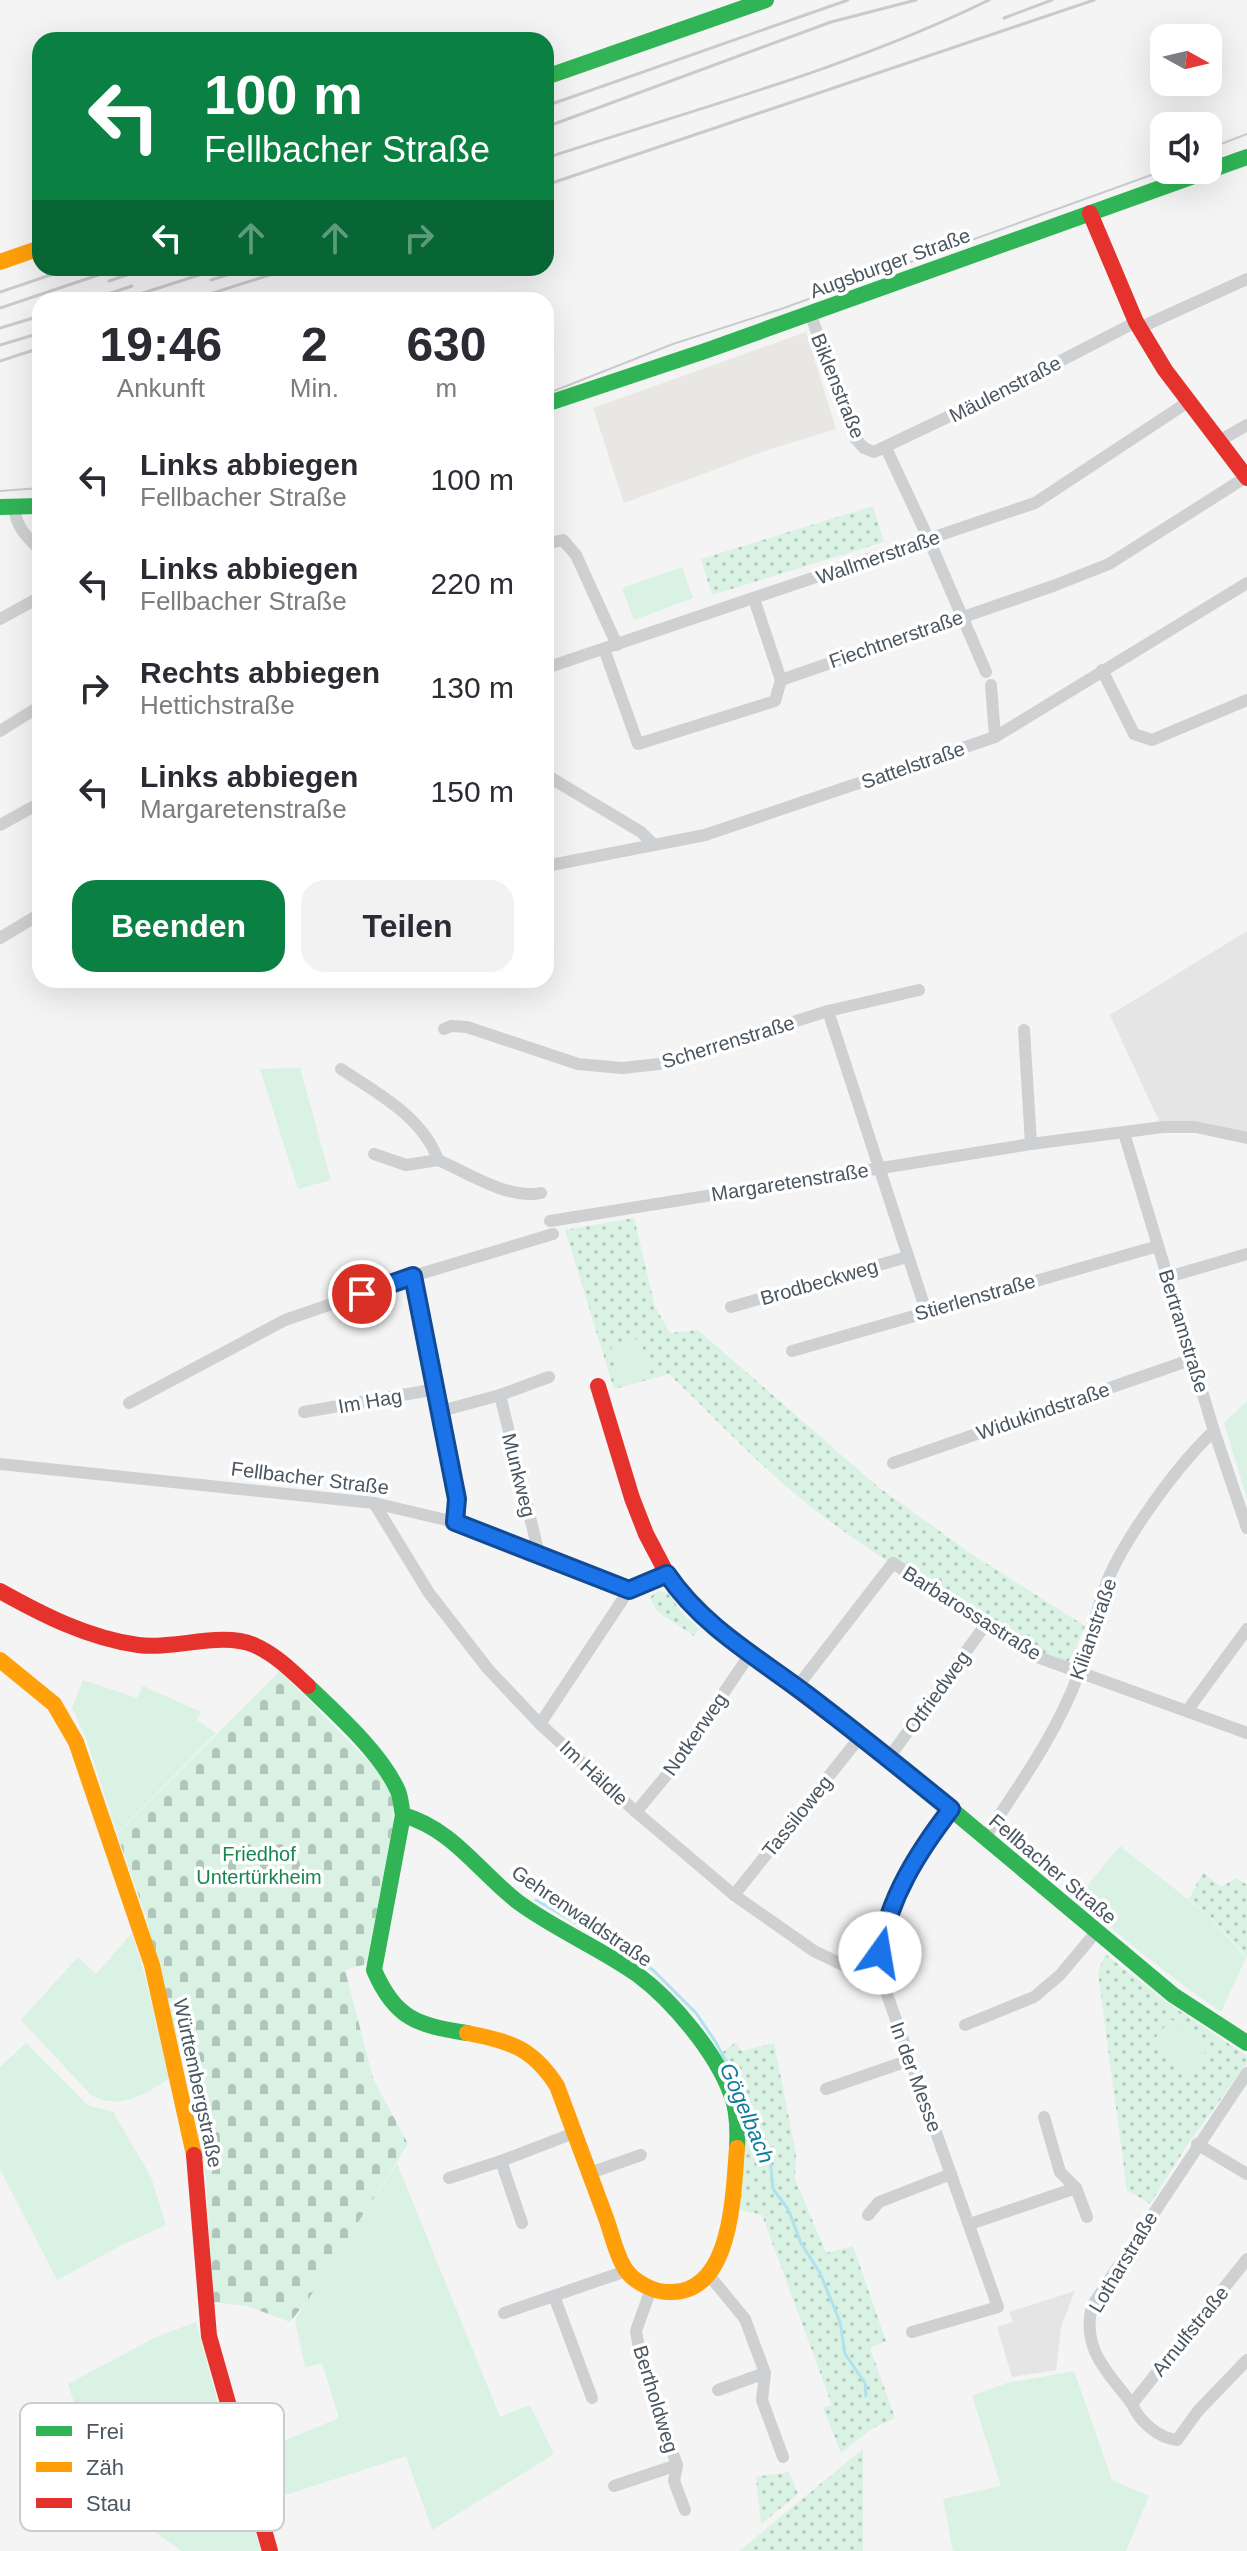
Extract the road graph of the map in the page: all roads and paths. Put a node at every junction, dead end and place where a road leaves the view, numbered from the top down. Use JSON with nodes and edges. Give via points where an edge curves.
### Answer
{"nodes":[{"id":1,"x":766,"y":0,"type":"edge"},
{"id":2,"x":554,"y":74,"type":"edge"},
{"id":3,"x":1247,"y":157,"type":"edge"},
{"id":4,"x":1090,"y":213,"type":"junction"},
{"id":5,"x":32,"y":251,"type":"edge"},
{"id":6,"x":0,"y":262,"type":"edge"},
{"id":7,"x":1247,"y":279,"type":"edge"},
{"id":8,"x":810,"y":313,"type":"junction"},
{"id":9,"x":1137,"y":325,"type":"junction"},
{"id":10,"x":554,"y":401,"type":"edge"},
{"id":11,"x":1188,"y":402,"type":"junction"},
{"id":12,"x":1247,"y":425,"type":"edge"},
{"id":13,"x":1219,"y":441,"type":"junction"},
{"id":14,"x":880,"y":450,"type":"junction"},
{"id":15,"x":1247,"y":478,"type":"edge"},
{"id":16,"x":32,"y":506,"type":"edge"},
{"id":17,"x":7,"y":507,"type":"edge"},
{"id":18,"x":929,"y":540,"type":"junction"},
{"id":19,"x":32,"y":542,"type":"edge"},
{"id":20,"x":554,"y":542,"type":"edge"},
{"id":21,"x":1247,"y":583,"type":"edge"},
{"id":22,"x":754,"y":599,"type":"junction"},
{"id":23,"x":32,"y":601,"type":"edge"},
{"id":24,"x":962,"y":617,"type":"junction"},
{"id":25,"x":0,"y":619,"type":"edge"},
{"id":26,"x":617,"y":645,"type":"junction"},
{"id":27,"x":604,"y":649,"type":"junction"},
{"id":28,"x":554,"y":665,"type":"edge"},
{"id":29,"x":1102,"y":670,"type":"junction"},
{"id":30,"x":986,"y":672,"type":"dead end"},
{"id":31,"x":781,"y":680,"type":"junction"},
{"id":32,"x":991,"y":685,"type":"dead end"},
{"id":33,"x":1247,"y":700,"type":"edge"},
{"id":34,"x":32,"y":711,"type":"edge"},
{"id":35,"x":0,"y":731,"type":"edge"},
{"id":36,"x":995,"y":737,"type":"junction"},
{"id":37,"x":554,"y":780,"type":"edge"},
{"id":38,"x":32,"y":807,"type":"edge"},
{"id":39,"x":0,"y":825,"type":"edge"},
{"id":40,"x":654,"y":845,"type":"junction"},
{"id":41,"x":554,"y":864,"type":"edge"},
{"id":42,"x":32,"y":919,"type":"edge"},
{"id":43,"x":0,"y":938,"type":"edge"},
{"id":44,"x":919,"y":990,"type":"dead end"},
{"id":45,"x":828,"y":1011,"type":"junction"},
{"id":46,"x":444,"y":1029,"type":"dead end"},
{"id":47,"x":1024,"y":1030,"type":"dead end"},
{"id":48,"x":341,"y":1069,"type":"dead end"},
{"id":49,"x":1124,"y":1133,"type":"junction"},
{"id":50,"x":1247,"y":1138,"type":"edge"},
{"id":51,"x":1031,"y":1144,"type":"junction"},
{"id":52,"x":374,"y":1154,"type":"dead end"},
{"id":53,"x":438,"y":1160,"type":"junction"},
{"id":54,"x":880,"y":1168,"type":"junction"},
{"id":55,"x":541,"y":1193,"type":"dead end"},
{"id":56,"x":1158,"y":1246,"type":"junction"},
{"id":57,"x":1247,"y":1254,"type":"edge"},
{"id":58,"x":907,"y":1257,"type":"junction"},
{"id":59,"x":413,"y":1276,"type":"junction"},
{"id":60,"x":1168,"y":1277,"type":"junction"},
{"id":61,"x":731,"y":1307,"type":"dead end"},
{"id":62,"x":926,"y":1311,"type":"junction"},
{"id":63,"x":792,"y":1351,"type":"dead end"},
{"id":64,"x":1193,"y":1359,"type":"junction"},
{"id":65,"x":549,"y":1377,"type":"dead end"},
{"id":66,"x":598,"y":1386,"type":"dead end"},
{"id":67,"x":437,"y":1389,"type":"junction"},
{"id":68,"x":500,"y":1395,"type":"junction"},
{"id":69,"x":129,"y":1403,"type":"dead end"},
{"id":70,"x":441,"y":1411,"type":"junction"},
{"id":71,"x":304,"y":1412,"type":"dead end"},
{"id":72,"x":1214,"y":1431,"type":"junction"},
{"id":73,"x":893,"y":1463,"type":"dead end"},
{"id":74,"x":0,"y":1464,"type":"edge"},
{"id":75,"x":374,"y":1503,"type":"junction"},
{"id":76,"x":455,"y":1522,"type":"junction"},
{"id":77,"x":1247,"y":1528,"type":"edge"},
{"id":78,"x":539,"y":1554,"type":"junction"},
{"id":79,"x":667,"y":1574,"type":"junction"},
{"id":80,"x":629,"y":1590,"type":"junction"},
{"id":81,"x":0,"y":1591,"type":"edge"},
{"id":82,"x":986,"y":1624,"type":"junction"},
{"id":83,"x":1247,"y":1629,"type":"edge"},
{"id":84,"x":750,"y":1654,"type":"junction"},
{"id":85,"x":0,"y":1660,"type":"edge"},
{"id":86,"x":1079,"y":1671,"type":"junction"},
{"id":87,"x":797,"y":1687,"type":"junction"},
{"id":88,"x":1187,"y":1711,"type":"junction"},
{"id":89,"x":540,"y":1724,"type":"junction"},
{"id":90,"x":1247,"y":1733,"type":"edge"},
{"id":91,"x":860,"y":1737,"type":"junction"},
{"id":92,"x":888,"y":1759,"type":"junction"},
{"id":93,"x":951,"y":1809,"type":"junction"},
{"id":94,"x":636,"y":1812,"type":"junction"},
{"id":95,"x":403,"y":1815,"type":"junction"},
{"id":96,"x":985,"y":1837,"type":"junction"},
{"id":97,"x":734,"y":1895,"type":"junction"},
{"id":98,"x":1096,"y":1932,"type":"junction"},
{"id":99,"x":878,"y":1969,"type":"junction"},
{"id":100,"x":965,"y":2025,"type":"dead end"},
{"id":101,"x":1247,"y":2043,"type":"edge"},
{"id":102,"x":910,"y":2060,"type":"junction"},
{"id":103,"x":1247,"y":2073,"type":"edge"},
{"id":104,"x":826,"y":2089,"type":"dead end"},
{"id":105,"x":1044,"y":2117,"type":"dead end"},
{"id":106,"x":574,"y":2133,"type":"junction"},
{"id":107,"x":1197,"y":2144,"type":"junction"},
{"id":108,"x":641,"y":2155,"type":"dead end"},
{"id":109,"x":501,"y":2161,"type":"junction"},
{"id":110,"x":590,"y":2173,"type":"junction"},
{"id":111,"x":951,"y":2174,"type":"junction"},
{"id":112,"x":1247,"y":2174,"type":"edge"},
{"id":113,"x":449,"y":2178,"type":"dead end"},
{"id":114,"x":1076,"y":2188,"type":"junction"},
{"id":115,"x":868,"y":2215,"type":"dead end"},
{"id":116,"x":1087,"y":2217,"type":"dead end"},
{"id":117,"x":522,"y":2223,"type":"dead end"},
{"id":118,"x":970,"y":2224,"type":"junction"},
{"id":119,"x":1247,"y":2259,"type":"edge"},
{"id":120,"x":626,"y":2271,"type":"junction"},
{"id":121,"x":709,"y":2275,"type":"junction"},
{"id":122,"x":651,"y":2289,"type":"junction"},
{"id":123,"x":554,"y":2296,"type":"junction"},
{"id":124,"x":504,"y":2313,"type":"dead end"},
{"id":125,"x":912,"y":2332,"type":"dead end"},
{"id":126,"x":1247,"y":2360,"type":"edge"},
{"id":127,"x":765,"y":2373,"type":"junction"},
{"id":128,"x":718,"y":2390,"type":"dead end"},
{"id":129,"x":592,"y":2398,"type":"dead end"},
{"id":130,"x":228,"y":2403,"type":"edge"},
{"id":131,"x":1132,"y":2404,"type":"junction"},
{"id":132,"x":783,"y":2457,"type":"dead end"},
{"id":133,"x":677,"y":2465,"type":"junction"},
{"id":134,"x":614,"y":2486,"type":"dead end"},
{"id":135,"x":685,"y":2510,"type":"dead end"},
{"id":136,"x":264,"y":2531,"type":"edge"},
{"id":137,"x":270,"y":2551,"type":"edge"}],
"edges":[{"from":1,"to":2,"type":"street"},
{"from":3,"to":4,"type":"street","name":"Augsburger Straße"},
{"from":4,"to":8,"type":"street","name":"Augsburger Straße"},
{"from":4,"to":9,"type":"street"},
{"from":5,"to":6,"type":"street"},
{"from":7,"to":9,"type":"street","name":"Mäulenstraße"},
{"from":8,"to":10,"type":"street","name":"Augsburger Straße"},
{"from":8,"to":14,"type":"street","name":"Biklenstraße","via":[[855,438],[864,448]]},
{"from":9,"to":11,"type":"street"},
{"from":9,"to":14,"type":"street","name":"Mäulenstraße"},
{"from":11,"to":13,"type":"street"},
{"from":11,"to":18,"type":"street","name":"Wallmerstraße","via":[[1035,503]]},
{"from":12,"to":13,"type":"street"},
{"from":13,"to":15,"type":"street"},
{"from":14,"to":18,"type":"street","name":"Biklenstraße"},
{"from":15,"to":24,"type":"street","name":"Fiechtnerstraße","via":[[1109,564]]},
{"from":16,"to":17,"type":"street"},
{"from":17,"to":19,"type":"street"},
{"from":18,"to":22,"type":"street","name":"Wallmerstraße"},
{"from":18,"to":24,"type":"street","name":"Biklenstraße"},
{"from":20,"to":26,"type":"street","via":[[563,540],[576,555]]},
{"from":21,"to":29,"type":"street","name":"Sattelstraße"},
{"from":22,"to":26,"type":"street","name":"Wallmerstraße"},
{"from":22,"to":31,"type":"street"},
{"from":23,"to":25,"type":"street"},
{"from":24,"to":30,"type":"street","name":"Biklenstraße"},
{"from":24,"to":31,"type":"street","name":"Fiechtnerstraße"},
{"from":26,"to":27,"type":"street","name":"Wallmerstraße"},
{"from":27,"to":28,"type":"street","name":"Wallmerstraße"},
{"from":27,"to":31,"type":"street","name":"Fiechtnerstraße","via":[[638,744],[775,701]]},
{"from":29,"to":33,"type":"street","via":[[1134,734],[1152,740]]},
{"from":29,"to":36,"type":"street","name":"Sattelstraße"},
{"from":32,"to":36,"type":"street"},
{"from":34,"to":35,"type":"street"},
{"from":36,"to":40,"type":"street","name":"Sattelstraße","via":[[705,835]]},
{"from":37,"to":40,"type":"street"},
{"from":38,"to":39,"type":"street"},
{"from":40,"to":41,"type":"street","name":"Sattelstraße"},
{"from":42,"to":43,"type":"street"},
{"from":44,"to":45,"type":"street","name":"Scherrenstraße"},
{"from":45,"to":46,"type":"street","name":"Scherrenstraße","via":[[659,1064],[622,1068],[578,1064],[467,1027]]},
{"from":45,"to":54,"type":"street"},
{"from":47,"to":51,"type":"street"},
{"from":48,"to":53,"type":"street","via":[[412,1121],[432,1142]]},
{"from":49,"to":50,"type":"street","name":"Margaretenstraße","via":[[1196,1127]]},
{"from":49,"to":51,"type":"street","name":"Margaretenstraße"},
{"from":49,"to":56,"type":"street","name":"Bertramstraße"},
{"from":51,"to":54,"type":"street","name":"Margaretenstraße"},
{"from":52,"to":53,"type":"street","via":[[406,1165]]},
{"from":53,"to":55,"type":"street","via":[[514,1193]]},
{"from":54,"to":58,"type":"street"},
{"from":54,"to":59,"type":"street","name":"Margaretenstraße","via":[[552,1228]]},
{"from":56,"to":60,"type":"street","name":"Bertramstraße"},
{"from":56,"to":62,"type":"street","name":"Stierlenstraße"},
{"from":57,"to":60,"type":"street"},
{"from":58,"to":61,"type":"street","name":"Brodbeckweg"},
{"from":58,"to":62,"type":"street"},
{"from":59,"to":67,"type":"street"},
{"from":59,"to":69,"type":"street","name":"Margaretenstraße","via":[[285,1320]]},
{"from":60,"to":64,"type":"street","name":"Bertramstraße"},
{"from":62,"to":63,"type":"street","name":"Stierlenstraße"},
{"from":64,"to":72,"type":"street","name":"Bertramstraße"},
{"from":64,"to":73,"type":"street","name":"Widukindstraße"},
{"from":65,"to":68,"type":"street"},
{"from":66,"to":79,"type":"street","name":"Fellbacher Straße","via":[[632,1498]]},
{"from":67,"to":70,"type":"street"},
{"from":67,"to":71,"type":"street","name":"Im Hag"},
{"from":68,"to":70,"type":"street"},
{"from":68,"to":78,"type":"street","name":"Munkweg"},
{"from":70,"to":76,"type":"street","via":[[457,1499]]},
{"from":72,"to":77,"type":"street","name":"Bertramstraße"},
{"from":72,"to":86,"type":"street","name":"Kilianstraße","via":[[1190,1453],[1127,1544],[1109,1579]]},
{"from":74,"to":75,"type":"street","name":"Fellbacher Straße"},
{"from":75,"to":76,"type":"street","name":"Fellbacher Straße"},
{"from":75,"to":89,"type":"street","name":"Im Häldle","via":[[429,1593]]},
{"from":76,"to":78,"type":"street","name":"Fellbacher Straße"},
{"from":78,"to":80,"type":"street","name":"Fellbacher Straße"},
{"from":79,"to":80,"type":"street"},
{"from":79,"to":84,"type":"street","name":"Fellbacher Straße","via":[[691,1605]]},
{"from":80,"to":89,"type":"street"},
{"from":81,"to":95,"type":"street","via":[[85,1631],[131,1645],[230,1641],[268,1651],[379,1761],[399,1792]]},
{"from":82,"to":86,"type":"street","name":"Barbarossastraße","via":[[1019,1647]]},
{"from":82,"to":87,"type":"street","name":"Barbarossastraße","via":[[893,1563]]},
{"from":82,"to":92,"type":"street","name":"Otfriedweg"},
{"from":83,"to":88,"type":"street"},
{"from":84,"to":87,"type":"street","name":"Fellbacher Straße"},
{"from":84,"to":94,"type":"street","name":"Notkerweg","via":[[675,1765]]},
{"from":85,"to":130,"type":"street","name":"Württembergstraße","via":[[63,1713],[143,1933],[190,2133],[209,2336]]},
{"from":86,"to":88,"type":"street","name":"Barbarossastraße"},
{"from":86,"to":96,"type":"street","name":"Kilianstraße","via":[[1047,1743]]},
{"from":87,"to":91,"type":"street","name":"Fellbacher Straße"},
{"from":88,"to":90,"type":"street","name":"Barbarossastraße"},
{"from":89,"to":94,"type":"street","name":"Im Häldle"},
{"from":91,"to":92,"type":"street","name":"Fellbacher Straße"},
{"from":91,"to":97,"type":"street","name":"Tassiloweg"},
{"from":92,"to":93,"type":"street","name":"Fellbacher Straße"},
{"from":93,"to":96,"type":"street","name":"Fellbacher Straße"},
{"from":93,"to":99,"type":"street","via":[[902,1881]]},
{"from":94,"to":97,"type":"street","name":"Im Häldle"},
{"from":95,"to":106,"type":"street","via":[[374,1970],[379,1989],[399,2014],[515,2044],[543,2063]]},
{"from":95,"to":121,"type":"street","name":"Gehrenwaldstraße","via":[[432,1824],[517,1902],[638,1975],[710,2056],[734,2100],[738,2121],[724,2246]]},
{"from":96,"to":98,"type":"street","name":"Fellbacher Straße"},
{"from":97,"to":99,"type":"street","name":"Im Häldle","via":[[814,1951],[843,1965]]},
{"from":98,"to":100,"type":"street","via":[[1034,1997]]},
{"from":98,"to":101,"type":"street","name":"Fellbacher Straße","via":[[1173,1995]]},
{"from":99,"to":102,"type":"street","name":"In der Messe"},
{"from":102,"to":104,"type":"street"},
{"from":102,"to":111,"type":"street","name":"In der Messe"},
{"from":103,"to":107,"type":"street","name":"Lotharstraße"},
{"from":105,"to":114,"type":"street","via":[[1060,2172]]},
{"from":106,"to":109,"type":"street"},
{"from":106,"to":110,"type":"street"},
{"from":107,"to":112,"type":"street"},
{"from":107,"to":131,"type":"street","name":"Lotharstraße","via":[[1092,2306],[1091,2346]]},
{"from":108,"to":110,"type":"street"},
{"from":109,"to":113,"type":"street"},
{"from":109,"to":117,"type":"street"},
{"from":110,"to":120,"type":"street"},
{"from":111,"to":115,"type":"street","via":[[879,2202]]},
{"from":111,"to":118,"type":"street","name":"In der Messe"},
{"from":114,"to":116,"type":"street"},
{"from":114,"to":118,"type":"street"},
{"from":118,"to":125,"type":"street","name":"In der Messe","via":[[998,2307]]},
{"from":119,"to":131,"type":"street","name":"Arnulfstraße"},
{"from":120,"to":122,"type":"street"},
{"from":120,"to":123,"type":"street"},
{"from":121,"to":122,"type":"street","via":[[683,2291]]},
{"from":121,"to":127,"type":"street","via":[[745,2319]]},
{"from":122,"to":133,"type":"street","name":"Bertholdweg","via":[[636,2331],[642,2366]]},
{"from":123,"to":124,"type":"street"},
{"from":123,"to":129,"type":"street"},
{"from":126,"to":131,"type":"street","name":"Lotharstraße","via":[[1177,2440],[1165,2439]]},
{"from":127,"to":128,"type":"street"},
{"from":127,"to":132,"type":"street","via":[[762,2400]]},
{"from":133,"to":134,"type":"street","name":"Bertholdweg"},
{"from":133,"to":135,"type":"street","name":"Bertholdweg","via":[[674,2481]]},
{"from":136,"to":137,"type":"street","name":"Württembergstraße"}]}
